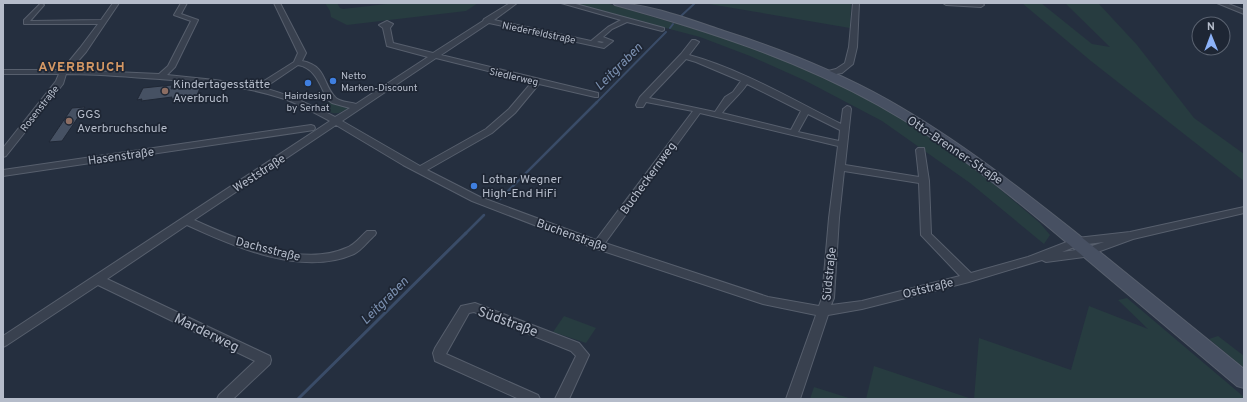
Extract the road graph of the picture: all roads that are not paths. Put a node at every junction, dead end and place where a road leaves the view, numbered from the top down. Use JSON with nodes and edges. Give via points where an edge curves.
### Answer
{"nodes":[{"id":1,"x":116,"y":3,"type":"edge"},
{"id":2,"x":184,"y":3,"type":"edge"},
{"id":3,"x":276,"y":3,"type":"edge"},
{"id":4,"x":514,"y":3,"type":"edge"},
{"id":5,"x":564,"y":3,"type":"edge"},
{"id":6,"x":618,"y":3,"type":"edge"},
{"id":7,"x":856,"y":3,"type":"edge"},
{"id":8,"x":946,"y":3,"type":"edge"},
{"id":9,"x":978,"y":3,"type":"edge"},
{"id":10,"x":1220,"y":3,"type":"edge"},
{"id":11,"x":41,"y":5,"type":"dead end"},
{"id":12,"x":1244,"y":12,"type":"edge"},
{"id":13,"x":486,"y":20,"type":"junction"},
{"id":14,"x":626,"y":20,"type":"junction"},
{"id":15,"x":102,"y":22,"type":"junction"},
{"id":16,"x":386,"y":27,"type":"dead end"},
{"id":17,"x":662,"y":29,"type":"dead end"},
{"id":18,"x":695,"y":42,"type":"dead end"},
{"id":19,"x":433,"y":56,"type":"junction"},
{"id":20,"x":681,"y":59,"type":"junction"},
{"id":21,"x":297,"y":63,"type":"junction"},
{"id":22,"x":3,"y":72,"type":"edge"},
{"id":23,"x":63,"y":73,"type":"junction"},
{"id":24,"x":827,"y":74,"type":"junction"},
{"id":25,"x":160,"y":77,"type":"junction"},
{"id":26,"x":746,"y":80,"type":"junction"},
{"id":27,"x":536,"y":81,"type":"junction"},
{"id":28,"x":257,"y":89,"type":"junction"},
{"id":29,"x":595,"y":95,"type":"dead end"},
{"id":30,"x":357,"y":107,"type":"junction"},
{"id":31,"x":698,"y":110,"type":"junction"},
{"id":32,"x":806,"y":110,"type":"junction"},
{"id":33,"x":846,"y":110,"type":"dead end"},
{"id":34,"x":717,"y":115,"type":"junction"},
{"id":35,"x":336,"y":121,"type":"junction"},
{"id":36,"x":311,"y":128,"type":"dead end"},
{"id":37,"x":844,"y":129,"type":"junction"},
{"id":38,"x":793,"y":133,"type":"junction"},
{"id":39,"x":843,"y":145,"type":"junction"},
{"id":40,"x":921,"y":150,"type":"dead end"},
{"id":41,"x":3,"y":154,"type":"edge"},
{"id":42,"x":840,"y":167,"type":"junction"},
{"id":43,"x":420,"y":170,"type":"junction"},
{"id":44,"x":3,"y":173,"type":"edge"},
{"id":45,"x":924,"y":181,"type":"junction"},
{"id":46,"x":1244,"y":210,"type":"edge"},
{"id":47,"x":186,"y":221,"type":"junction"},
{"id":48,"x":371,"y":233,"type":"dead end"},
{"id":49,"x":1130,"y":236,"type":"junction"},
{"id":50,"x":598,"y":245,"type":"junction"},
{"id":51,"x":1083,"y":247,"type":"junction"},
{"id":52,"x":1032,"y":260,"type":"junction"},
{"id":53,"x":969,"y":278,"type":"junction"},
{"id":54,"x":97,"y":279,"type":"junction"},
{"id":55,"x":824,"y":311,"type":"junction"},
{"id":56,"x":3,"y":342,"type":"edge"},
{"id":57,"x":1244,"y":380,"type":"edge"},
{"id":58,"x":224,"y":399,"type":"edge"},
{"id":59,"x":533,"y":399,"type":"edge"},
{"id":60,"x":562,"y":399,"type":"edge"},
{"id":61,"x":792,"y":399,"type":"edge"}],
"edges":[{"from":1,"to":15,"type":"street","name":"Rosenstraße"},
{"from":2,"to":25,"type":"street","via":[[177,14],[195,20],[171,67]]},
{"from":3,"to":21,"type":"street","via":[[302,53]]},
{"from":4,"to":13,"type":"street","name":"Weststraße"},
{"from":5,"to":14,"type":"street"},
{"from":6,"to":24,"type":"main road","name":"Otto-Brenner-Straße","via":[[734,36]]},
{"from":7,"to":24,"type":"street","via":[[853,47],[849,64]]},
{"from":8,"to":9,"type":"street","via":[[981,5]]},
{"from":10,"to":12,"type":"street"},
{"from":11,"to":15,"type":"street","via":[[26,22]]},
{"from":13,"to":14,"type":"street","name":"Niederfeldstraße","via":[[595,40]]},
{"from":13,"to":19,"type":"street","name":"Weststraße"},
{"from":14,"to":17,"type":"street"},
{"from":15,"to":23,"type":"street","name":"Rosenstraße"},
{"from":16,"to":19,"type":"street","name":"Siedlerweg","via":[[390,44]]},
{"from":18,"to":20,"type":"street"},
{"from":19,"to":27,"type":"street","name":"Siedlerweg"},
{"from":19,"to":30,"type":"street","name":"Weststraße"},
{"from":20,"to":26,"type":"street","via":[[694,59]]},
{"from":20,"to":31,"type":"street","via":[[641,102]]},
{"from":21,"to":28,"type":"street"},
{"from":21,"to":30,"type":"street","via":[[303,63],[316,70],[335,101]]},
{"from":22,"to":23,"type":"street","name":"Buchenstraße"},
{"from":23,"to":25,"type":"street","name":"Buchenstraße"},
{"from":23,"to":41,"type":"street","name":"Rosenstraße","via":[[60,82]]},
{"from":24,"to":51,"type":"main road","name":"Otto-Brenner-Straße","via":[[881,101],[958,149]]},
{"from":25,"to":28,"type":"street","name":"Buchenstraße"},
{"from":26,"to":32,"type":"street"},
{"from":26,"to":34,"type":"street"},
{"from":27,"to":29,"type":"street","name":"Siedlerweg"},
{"from":27,"to":43,"type":"street","via":[[512,111],[489,131]]},
{"from":28,"to":35,"type":"street","name":"Buchenstraße","via":[[301,103]]},
{"from":30,"to":35,"type":"street","name":"Weststraße"},
{"from":31,"to":34,"type":"street"},
{"from":31,"to":50,"type":"street","name":"Bucheckernweg"},
{"from":32,"to":37,"type":"street"},
{"from":32,"to":38,"type":"street"},
{"from":33,"to":37,"type":"street","name":"Südstraße"},
{"from":34,"to":38,"type":"street"},
{"from":35,"to":43,"type":"street","name":"Buchenstraße"},
{"from":35,"to":47,"type":"street","name":"Weststraße"},
{"from":36,"to":44,"type":"street","name":"Hasenstraße","via":[[240,136]]},
{"from":37,"to":39,"type":"street","name":"Südstraße"},
{"from":38,"to":39,"type":"street"},
{"from":39,"to":42,"type":"street","name":"Südstraße"},
{"from":40,"to":45,"type":"street"},
{"from":42,"to":45,"type":"street"},
{"from":42,"to":55,"type":"street","name":"Südstraße","via":[[828,298]]},
{"from":43,"to":50,"type":"street","name":"Buchenstraße","via":[[476,199]]},
{"from":45,"to":53,"type":"street","via":[[926,235]]},
{"from":46,"to":49,"type":"street","name":"Oststraße"},
{"from":47,"to":48,"type":"street","name":"Dachsstraße","via":[[220,237],[299,259],[328,258],[351,251]]},
{"from":47,"to":54,"type":"street","name":"Weststraße"},
{"from":49,"to":51,"type":"street","name":"Oststraße"},
{"from":49,"to":51,"type":"street","name":"Oststraße","via":[[1093,239]]},
{"from":50,"to":55,"type":"street","name":"Buchenstraße","via":[[767,301]]},
{"from":51,"to":52,"type":"street","name":"Oststraße"},
{"from":51,"to":52,"type":"street","name":"Oststraße"},
{"from":51,"to":57,"type":"main road","name":"Otto-Brenner-Straße"},
{"from":52,"to":53,"type":"street","name":"Oststraße"},
{"from":53,"to":55,"type":"street","name":"Oststraße","via":[[862,305]]},
{"from":54,"to":56,"type":"street","name":"Weststraße"},
{"from":54,"to":58,"type":"street","name":"Marderweg","via":[[265,360]]},
{"from":55,"to":61,"type":"street","name":"Südstraße"},
{"from":59,"to":60,"type":"street","name":"Südstraße","via":[[440,358],[441,348],[465,309],[475,307],[575,347],[583,355]]}]}
